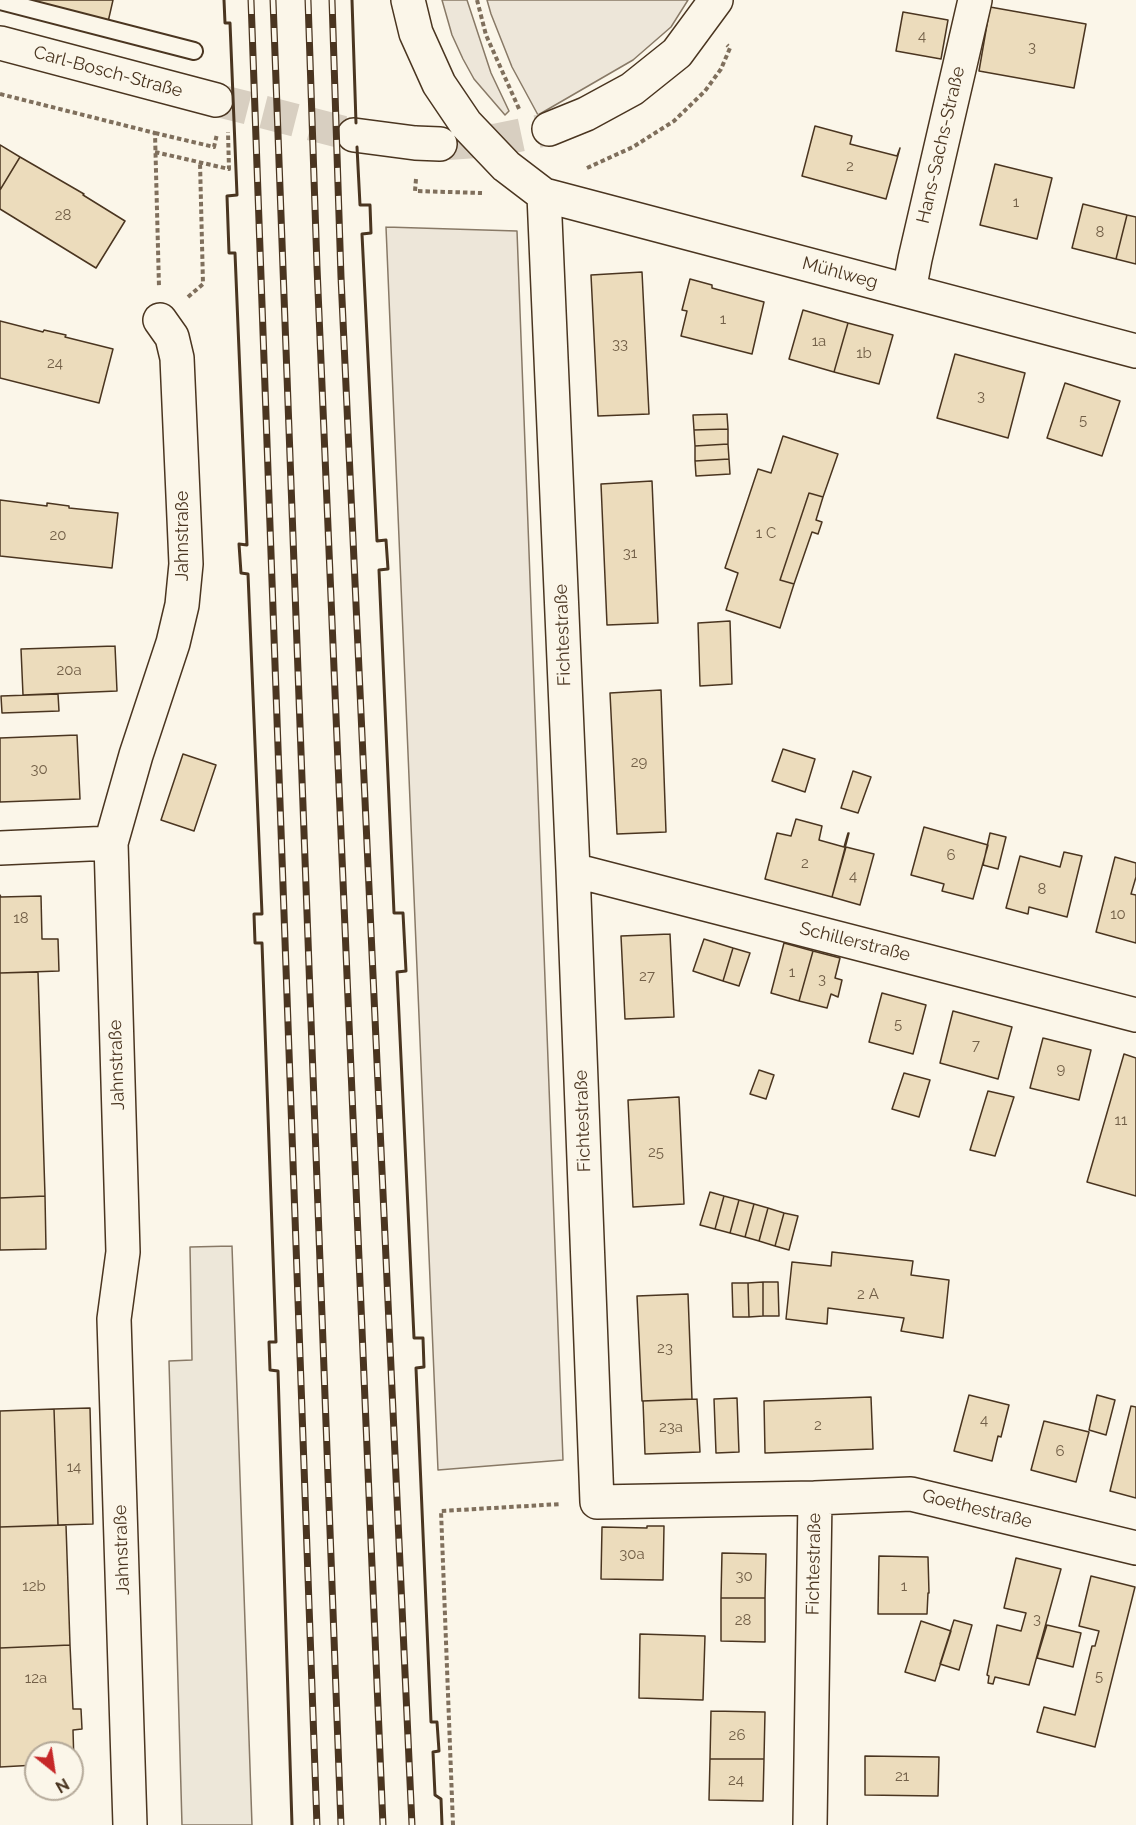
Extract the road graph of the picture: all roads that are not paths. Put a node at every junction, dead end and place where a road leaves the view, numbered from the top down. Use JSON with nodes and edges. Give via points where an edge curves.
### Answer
{"nodes":[{"id":1,"x":408,"y":0,"type":"edge"},
{"id":2,"x":716,"y":0,"type":"edge"},
{"id":3,"x":975,"y":0,"type":"edge"},
{"id":4,"x":0,"y":1,"type":"edge"},
{"id":5,"x":0,"y":43,"type":"edge"},
{"id":6,"x":194,"y":51,"type":"dead end"},
{"id":7,"x":217,"y":116,"type":"tunnel mouth"},
{"id":8,"x":535,"y":122,"type":"tunnel mouth"},
{"id":9,"x":354,"y":135,"type":"tunnel mouth"},
{"id":10,"x":440,"y":144,"type":"tunnel mouth"},
{"id":11,"x":544,"y":195,"type":"junction"},
{"id":12,"x":909,"y":291,"type":"junction"},
{"id":13,"x":160,"y":320,"type":"road end"},
{"id":14,"x":1136,"y":351,"type":"edge"},
{"id":15,"x":111,"y":843,"type":"junction"},
{"id":16,"x":0,"y":848,"type":"edge"},
{"id":17,"x":573,"y":870,"type":"junction"},
{"id":18,"x":1136,"y":1015,"type":"edge"},
{"id":19,"x":815,"y":1497,"type":"junction"},
{"id":20,"x":1136,"y":1548,"type":"edge"},
{"id":21,"x":130,"y":1825,"type":"edge"},
{"id":22,"x":810,"y":1825,"type":"edge"}],
"edges":[{"from":1,"to":11,"type":"street","via":[[416,33],[439,84],[466,124],[506,166]]},
{"from":2,"to":8,"type":"street","via":[[676,53],[632,89],[586,114]]},
{"from":3,"to":12,"type":"street","name":"Hans-Sachs-Straße"},
{"from":4,"to":6,"type":"lane"},
{"from":5,"to":7,"type":"street","name":"Carl-Bosch-Straße"},
{"from":9,"to":10,"type":"street"},
{"from":11,"to":12,"type":"street","name":"Mühlweg"},
{"from":11,"to":17,"type":"street","name":"Fichtestraße"},
{"from":12,"to":14,"type":"street","name":"Mühlweg"},
{"from":13,"to":15,"type":"street","name":"Jahnstraße","via":[[172,337],[177,358],[186,564],[173,643]]},
{"from":15,"to":16,"type":"street"},
{"from":15,"to":21,"type":"street","name":"Jahnstraße","via":[[123,1252],[114,1319]]},
{"from":17,"to":18,"type":"street","name":"Schillerstraße"},
{"from":17,"to":19,"type":"street","name":"Fichtestraße","via":[[597,1502]]},
{"from":19,"to":20,"type":"street","name":"Goethestraße","via":[[911,1494]]},
{"from":19,"to":22,"type":"street","name":"Fichtestraße"}]}
